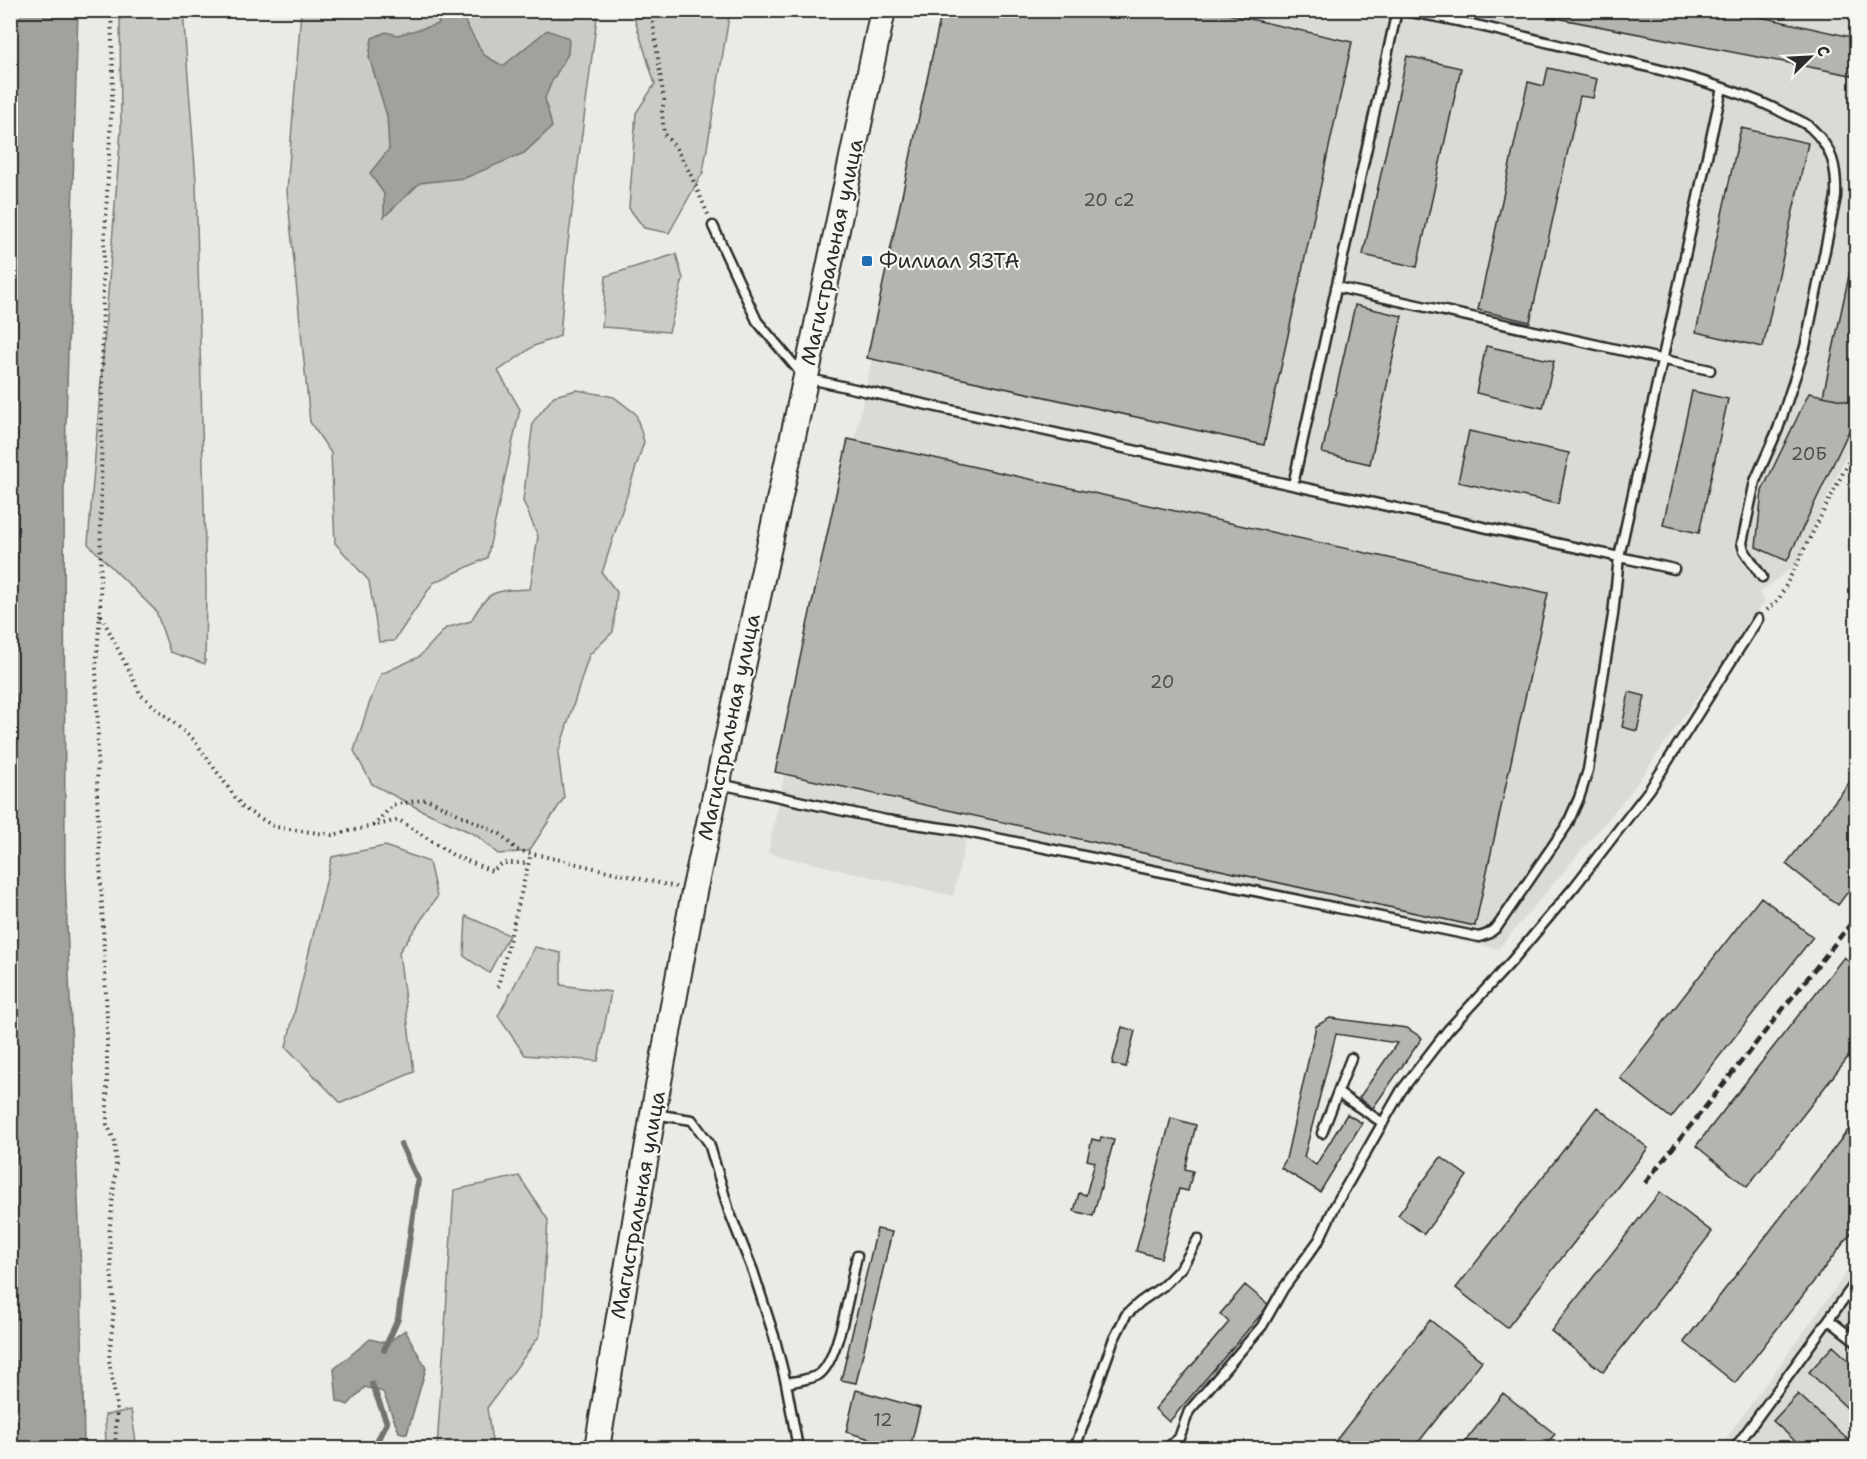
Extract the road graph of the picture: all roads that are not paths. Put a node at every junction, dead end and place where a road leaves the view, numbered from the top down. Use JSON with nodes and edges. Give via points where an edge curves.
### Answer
{"nodes":[{"id":1,"x":883,"y":10,"type":"edge"},
{"id":2,"x":1397,"y":10,"type":"edge"},
{"id":3,"x":1722,"y":88,"type":"junction"},
{"id":4,"x":713,"y":226,"type":"road end"},
{"id":5,"x":1336,"y":287,"type":"junction"},
{"id":6,"x":1662,"y":359,"type":"junction"},
{"id":7,"x":1710,"y":370,"type":"dead end"},
{"id":8,"x":805,"y":378,"type":"junction"},
{"id":9,"x":1293,"y":485,"type":"junction"},
{"id":10,"x":1619,"y":557,"type":"junction"},
{"id":11,"x":1674,"y":569,"type":"dead end"},
{"id":12,"x":1762,"y":577,"type":"dead end"},
{"id":13,"x":1758,"y":619,"type":"road end"},
{"id":14,"x":717,"y":783,"type":"junction"},
{"id":15,"x":1351,"y":1058,"type":"dead end"},
{"id":16,"x":1338,"y":1093,"type":"junction"},
{"id":17,"x":653,"y":1114,"type":"junction"},
{"id":18,"x":1383,"y":1123,"type":"junction"},
{"id":19,"x":1322,"y":1133,"type":"dead end"},
{"id":20,"x":1198,"y":1239,"type":"dead end"},
{"id":21,"x":857,"y":1256,"type":"dead end"},
{"id":22,"x":1857,"y":1282,"type":"edge"},
{"id":23,"x":1829,"y":1320,"type":"junction"},
{"id":24,"x":1857,"y":1341,"type":"edge"},
{"id":25,"x":786,"y":1383,"type":"junction"},
{"id":26,"x":1857,"y":1441,"type":"edge"},
{"id":27,"x":597,"y":1449,"type":"edge"},
{"id":28,"x":798,"y":1449,"type":"edge"},
{"id":29,"x":1075,"y":1449,"type":"edge"},
{"id":30,"x":1167,"y":1449,"type":"edge"},
{"id":31,"x":1735,"y":1449,"type":"edge"},
{"id":32,"x":1854,"y":1449,"type":"edge"}],
"edges":[{"from":1,"to":8,"type":"main road","name":"Магистральная улица"},
{"from":2,"to":3,"type":"lane","via":[[1512,33]]},
{"from":2,"to":5,"type":"lane"},
{"from":3,"to":6,"type":"lane"},
{"from":3,"to":12,"type":"lane","via":[[1808,126],[1826,145],[1837,178],[1805,347],[1751,494],[1742,543]]},
{"from":4,"to":8,"type":"lane","via":[[757,321]]},
{"from":5,"to":6,"type":"lane"},
{"from":5,"to":9,"type":"lane"},
{"from":6,"to":7,"type":"lane"},
{"from":6,"to":10,"type":"lane"},
{"from":8,"to":9,"type":"lane"},
{"from":8,"to":14,"type":"main road","name":"Магистральная улица"},
{"from":9,"to":10,"type":"lane"},
{"from":10,"to":11,"type":"lane"},
{"from":10,"to":14,"type":"lane","via":[[1588,770],[1579,798],[1567,825],[1497,927],[1479,937]]},
{"from":13,"to":18,"type":"lane","via":[[1650,789],[1575,886],[1448,1030],[1401,1091]]},
{"from":14,"to":17,"type":"main road","name":"Магистральная улица"},
{"from":15,"to":16,"type":"lane"},
{"from":16,"to":18,"type":"lane"},
{"from":16,"to":19,"type":"lane"},
{"from":17,"to":25,"type":"lane","via":[[692,1120],[709,1143]]},
{"from":17,"to":27,"type":"main road","name":"Магистральная улица"},
{"from":18,"to":30,"type":"lane","via":[[1319,1240],[1262,1326],[1189,1411],[1179,1438]]},
{"from":20,"to":29,"type":"lane","via":[[1181,1268],[1126,1315]]},
{"from":21,"to":25,"type":"lane","via":[[836,1348],[828,1365],[819,1374]]},
{"from":22,"to":23,"type":"lane"},
{"from":23,"to":24,"type":"lane"},
{"from":23,"to":31,"type":"lane"},
{"from":25,"to":28,"type":"lane"},
{"from":26,"to":32,"type":"lane"}]}
